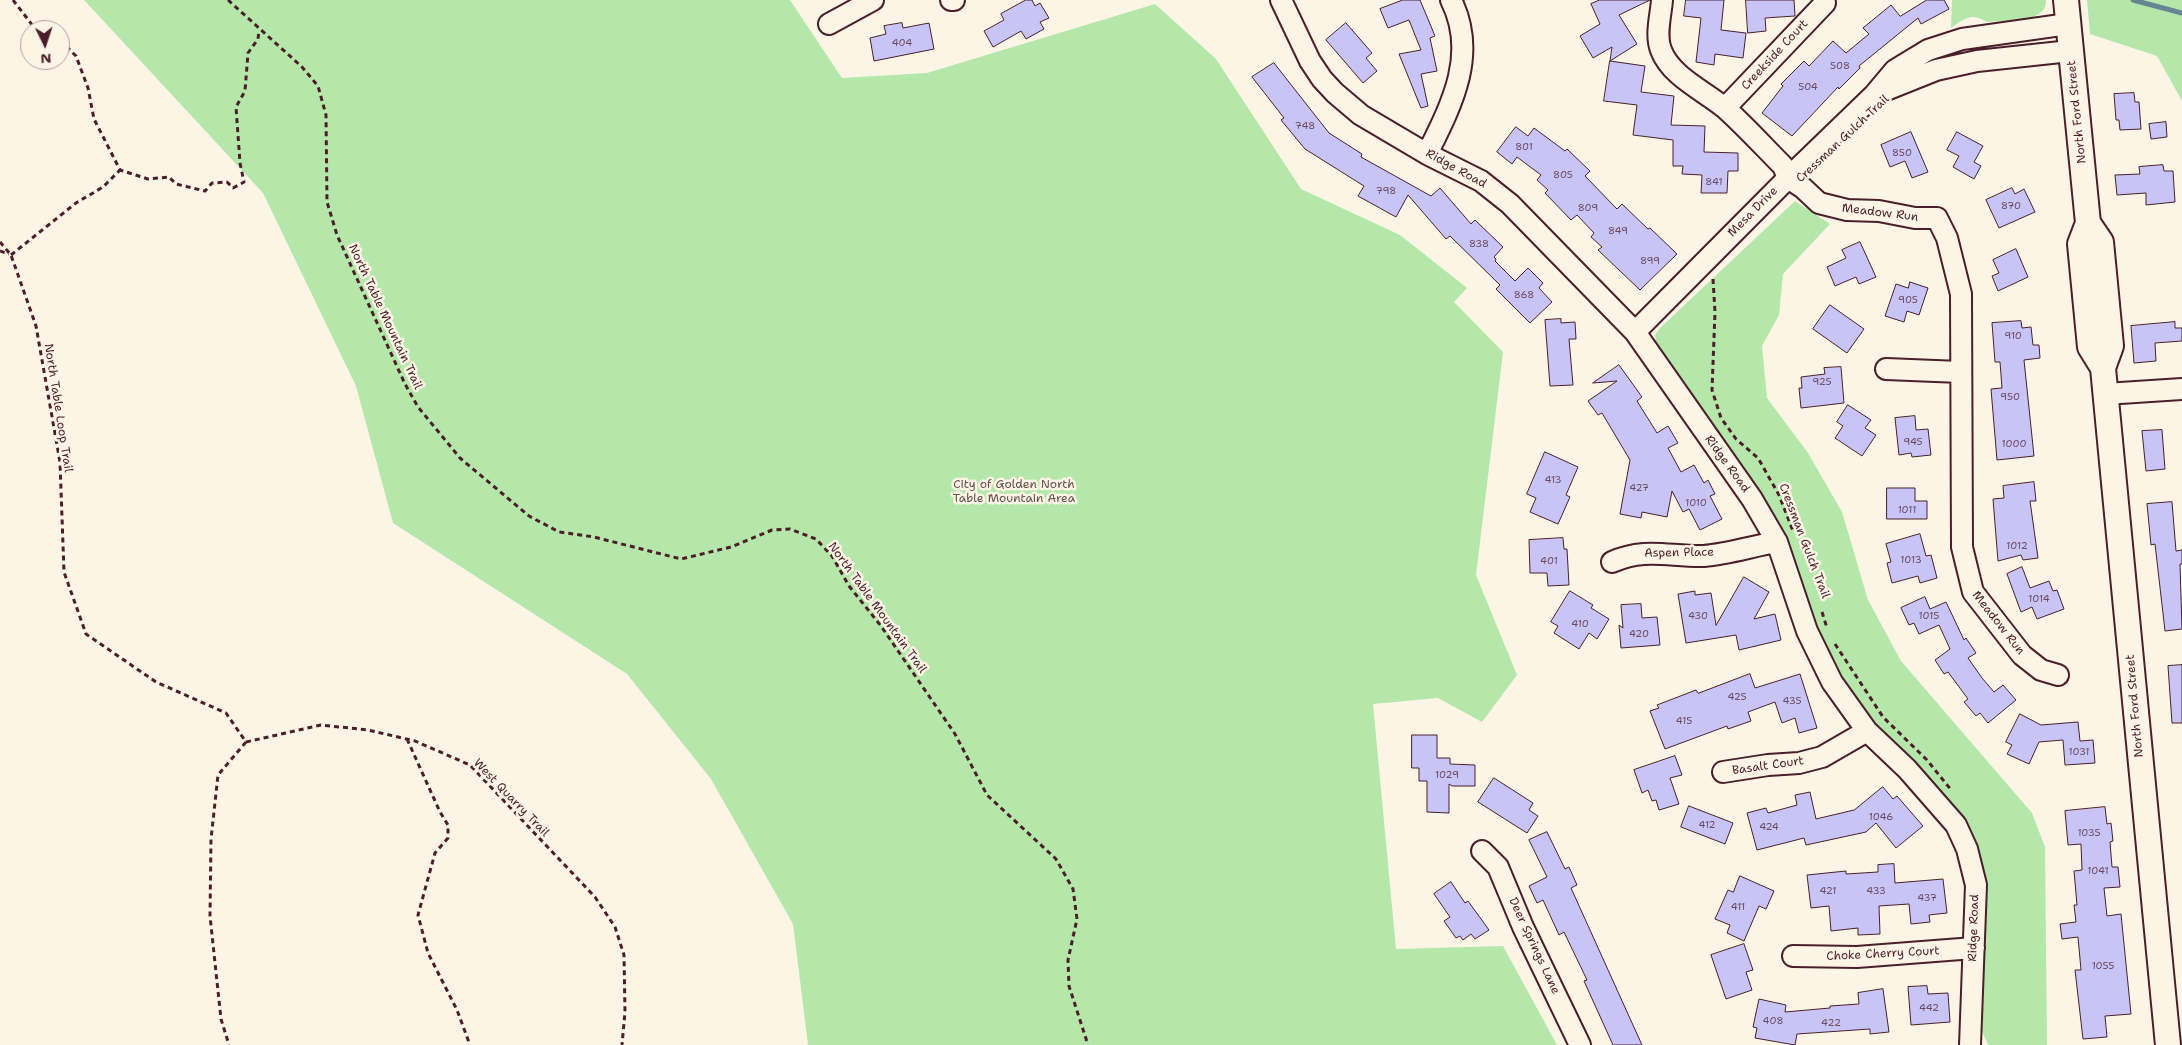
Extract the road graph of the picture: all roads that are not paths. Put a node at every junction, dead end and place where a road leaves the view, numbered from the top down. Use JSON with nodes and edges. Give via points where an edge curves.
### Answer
{"nodes":[{"id":1,"x":872,"y":0,"type":"edge"},
{"id":2,"x":1281,"y":0,"type":"edge"},
{"id":3,"x":1451,"y":0,"type":"edge"},
{"id":4,"x":1662,"y":0,"type":"edge"},
{"id":5,"x":2066,"y":0,"type":"edge"},
{"id":6,"x":1824,"y":3,"type":"dead end"},
{"id":7,"x":829,"y":24,"type":"dead end"},
{"id":8,"x":2068,"y":24,"type":"junction"},
{"id":9,"x":2070,"y":51,"type":"junction"},
{"id":10,"x":1874,"y":94,"type":"junction"},
{"id":11,"x":1725,"y":108,"type":"junction"},
{"id":12,"x":1427,"y":154,"type":"junction"},
{"id":13,"x":1788,"y":178,"type":"junction"},
{"id":14,"x":1635,"y":332,"type":"junction"},
{"id":15,"x":1886,"y":369,"type":"dead end"},
{"id":16,"x":1960,"y":372,"type":"junction"},
{"id":17,"x":2182,"y":389,"type":"edge"},
{"id":18,"x":2106,"y":394,"type":"junction"},
{"id":19,"x":1785,"y":537,"type":"junction"},
{"id":20,"x":1612,"y":562,"type":"dead end"},
{"id":21,"x":2058,"y":676,"type":"dead end"},
{"id":22,"x":1867,"y":731,"type":"junction"},
{"id":23,"x":1723,"y":772,"type":"dead end"},
{"id":24,"x":1482,"y":851,"type":"dead end"},
{"id":25,"x":1974,"y":948,"type":"junction"},
{"id":26,"x":1793,"y":956,"type":"dead end"},
{"id":27,"x":1580,"y":1045,"type":"edge"},
{"id":28,"x":1970,"y":1045,"type":"edge"},
{"id":29,"x":2168,"y":1045,"type":"edge"}],
"edges":[{"from":1,"to":7,"type":"street"},
{"from":2,"to":12,"type":"street","name":"Ridge Road","via":[[1310,61],[1335,94],[1361,115]]},
{"from":3,"to":12,"type":"street","via":[[1458,14],[1464,43],[1461,74],[1441,128]]},
{"from":4,"to":11,"type":"street","name":"Meadow Run","via":[[1660,48],[1666,62]]},
{"from":5,"to":8,"type":"street","name":"North Ford Street"},
{"from":6,"to":11,"type":"street","name":"Creekside Court"},
{"from":8,"to":9,"type":"street","name":"North Ford Street"},
{"from":8,"to":10,"type":"street","name":"Mesa Drive","via":[[1962,39],[1928,50],[1895,70]]},
{"from":9,"to":10,"type":"street","name":"Mesa Drive","via":[[1977,61],[1936,70]]},
{"from":9,"to":18,"type":"street","name":"North Ford Street","via":[[2088,223],[2080,244],[2090,346],[2103,368]]},
{"from":10,"to":13,"type":"street","name":"Mesa Drive"},
{"from":11,"to":13,"type":"street","name":"Meadow Run","via":[[1783,166]]},
{"from":12,"to":14,"type":"street","name":"Ridge Road","via":[[1481,180],[1510,204]]},
{"from":13,"to":14,"type":"street","name":"Mesa Drive"},
{"from":13,"to":16,"type":"street","name":"Meadow Run","via":[[1819,202],[1828,205],[1847,210],[1937,218],[1947,238],[1961,294]]},
{"from":14,"to":19,"type":"street","name":"Ridge Road","via":[[1752,499]]},
{"from":15,"to":16,"type":"street"},
{"from":16,"to":21,"type":"street","name":"Meadow Run","via":[[1962,547],[1973,592],[2022,655],[2041,670]]},
{"from":17,"to":18,"type":"street"},
{"from":18,"to":29,"type":"street","name":"North Ford Street"},
{"from":19,"to":20,"type":"street","name":"Aspen Place","via":[[1706,556],[1658,553],[1628,555]]},
{"from":19,"to":22,"type":"street","name":"Ridge Road","via":[[1807,631],[1832,682]]},
{"from":22,"to":23,"type":"street","name":"Basalt Court","via":[[1822,757],[1800,763]]},
{"from":22,"to":25,"type":"street","name":"Ridge Road","via":[[1907,769],[1956,826],[1967,849],[1976,885]]},
{"from":24,"to":27,"type":"street","name":"Deer Springs Lane","via":[[1498,867]]},
{"from":25,"to":26,"type":"street","name":"Choke Cherry Court","via":[[1857,957]]},
{"from":25,"to":28,"type":"street","name":"Ridge Road"}]}
